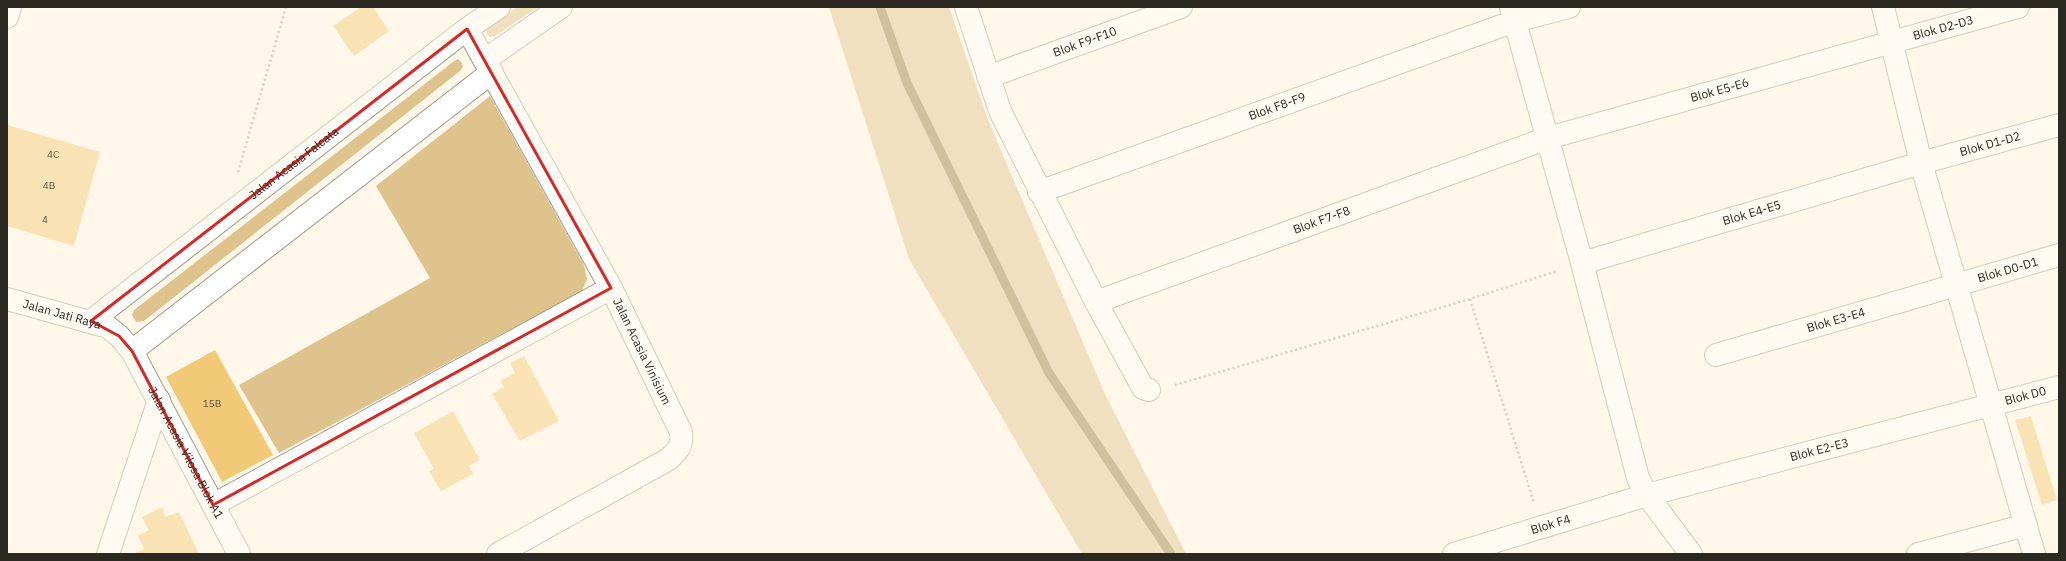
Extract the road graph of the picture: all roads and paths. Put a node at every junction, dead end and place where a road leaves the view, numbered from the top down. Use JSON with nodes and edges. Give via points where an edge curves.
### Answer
{"nodes":[{"id":1,"x":10,"y":7,"type":"edge"},
{"id":2,"x":286,"y":7,"type":"edge"},
{"id":3,"x":499,"y":7,"type":"edge"},
{"id":4,"x":561,"y":7,"type":"edge"},
{"id":5,"x":966,"y":7,"type":"edge"},
{"id":6,"x":1181,"y":7,"type":"edge"},
{"id":7,"x":1569,"y":7,"type":"edge"},
{"id":8,"x":1883,"y":7,"type":"edge"},
{"id":9,"x":2018,"y":7,"type":"edge"},
{"id":10,"x":1513,"y":14,"type":"edge"},
{"id":11,"x":7,"y":17,"type":"edge"},
{"id":12,"x":468,"y":29,"type":"junction"},
{"id":13,"x":1892,"y":42,"type":"junction"},
{"id":14,"x":489,"y":66,"type":"junction"},
{"id":15,"x":988,"y":77,"type":"junction"},
{"id":16,"x":2059,"y":125,"type":"edge"},
{"id":17,"x":1548,"y":138,"type":"junction"},
{"id":18,"x":1921,"y":163,"type":"junction"},
{"id":19,"x":1039,"y":192,"type":"junction"},
{"id":20,"x":225,"y":215,"type":"junction"},
{"id":21,"x":2059,"y":255,"type":"edge"},
{"id":22,"x":1582,"y":263,"type":"junction"},
{"id":23,"x":1956,"y":284,"type":"junction"},
{"id":24,"x":611,"y":288,"type":"junction"},
{"id":25,"x":7,"y":299,"type":"edge"},
{"id":26,"x":1470,"y":299,"type":"junction"},
{"id":27,"x":1096,"y":302,"type":"junction"},
{"id":28,"x":91,"y":321,"type":"junction"},
{"id":29,"x":132,"y":351,"type":"junction"},
{"id":30,"x":1716,"y":355,"type":"dead end"},
{"id":31,"x":2059,"y":387,"type":"edge"},
{"id":32,"x":1149,"y":390,"type":"joint"},
{"id":33,"x":159,"y":400,"type":"junction"},
{"id":34,"x":1992,"y":406,"type":"junction"},
{"id":35,"x":1647,"y":495,"type":"junction"},
{"id":36,"x":213,"y":505,"type":"junction"},
{"id":37,"x":2026,"y":525,"type":"junction"},
{"id":38,"x":1542,"y":527,"type":"junction"},
{"id":39,"x":108,"y":554,"type":"edge"},
{"id":40,"x":239,"y":554,"type":"edge"},
{"id":41,"x":498,"y":554,"type":"edge"},
{"id":42,"x":1454,"y":554,"type":"edge"},
{"id":43,"x":1691,"y":554,"type":"edge"},
{"id":44,"x":1918,"y":554,"type":"edge"},
{"id":45,"x":2034,"y":554,"type":"edge"}],
"edges":[{"from":1,"to":11,"type":"street"},
{"from":2,"to":20,"type":"path"},
{"from":3,"to":12,"type":"street","name":"Jalan Acasia Falcata"},
{"from":4,"to":14,"type":"street"},
{"from":5,"to":15,"type":"street"},
{"from":6,"to":15,"type":"street","name":"Blok F9-F10"},
{"from":7,"to":10,"type":"street","name":"Blok F8-F9"},
{"from":8,"to":13,"type":"street"},
{"from":9,"to":13,"type":"street","name":"Blok D2-D3"},
{"from":10,"to":17,"type":"street"},
{"from":10,"to":19,"type":"street","name":"Blok F8-F9"},
{"from":12,"to":14,"type":"street","name":"Jalan Acasia Vinisium"},
{"from":12,"to":20,"type":"street","name":"Jalan Acasia Falcata"},
{"from":13,"to":17,"type":"street","name":"Blok E5-E6"},
{"from":13,"to":18,"type":"street"},
{"from":14,"to":24,"type":"street","name":"Jalan Acasia Vinisium"},
{"from":14,"to":29,"type":"street"},
{"from":15,"to":19,"type":"street","via":[[1000,111]]},
{"from":16,"to":18,"type":"street","name":"Blok D1-D2"},
{"from":17,"to":22,"type":"street"},
{"from":17,"to":27,"type":"street","name":"Blok F7-F8"},
{"from":18,"to":22,"type":"street","name":"Blok E4-E5"},
{"from":18,"to":23,"type":"street"},
{"from":19,"to":27,"type":"street"},
{"from":20,"to":28,"type":"street","name":"Jalan Acasia Falcata"},
{"from":21,"to":23,"type":"street","name":"Blok D0-D1"},
{"from":22,"to":26,"type":"path"},
{"from":22,"to":35,"type":"street","via":[[1638,478]]},
{"from":23,"to":30,"type":"street","name":"Blok E3-E4"},
{"from":23,"to":34,"type":"street"},
{"from":24,"to":36,"type":"street"},
{"from":24,"to":41,"type":"street","name":"Jalan Acasia Vinisium","via":[[681,432],[682,441],[678,450],[669,459]]},
{"from":25,"to":28,"type":"street","name":"Jalan Jati Raya"},
{"from":26,"to":32,"type":"path","via":[[1158,390]]},
{"from":26,"to":38,"type":"path"},
{"from":27,"to":32,"type":"street","via":[[1144,388]]},
{"from":28,"to":29,"type":"street","name":"Jalan Jati Raya","via":[[108,327]]},
{"from":29,"to":33,"type":"street","name":"Jalan Acasia Vilosa Blok A1"},
{"from":31,"to":34,"type":"street","name":"Blok D0"},
{"from":33,"to":36,"type":"street","name":"Jalan Acasia Vilosa Blok A1"},
{"from":33,"to":39,"type":"street"},
{"from":34,"to":35,"type":"street","name":"Blok E2-E3"},
{"from":34,"to":37,"type":"street"},
{"from":35,"to":38,"type":"street","name":"Blok F4"},
{"from":35,"to":43,"type":"street"},
{"from":36,"to":40,"type":"street","name":"Jalan Acasia Vilosa Blok A1"},
{"from":37,"to":44,"type":"street"},
{"from":37,"to":45,"type":"street"},
{"from":38,"to":42,"type":"street","name":"Blok F4"}]}
